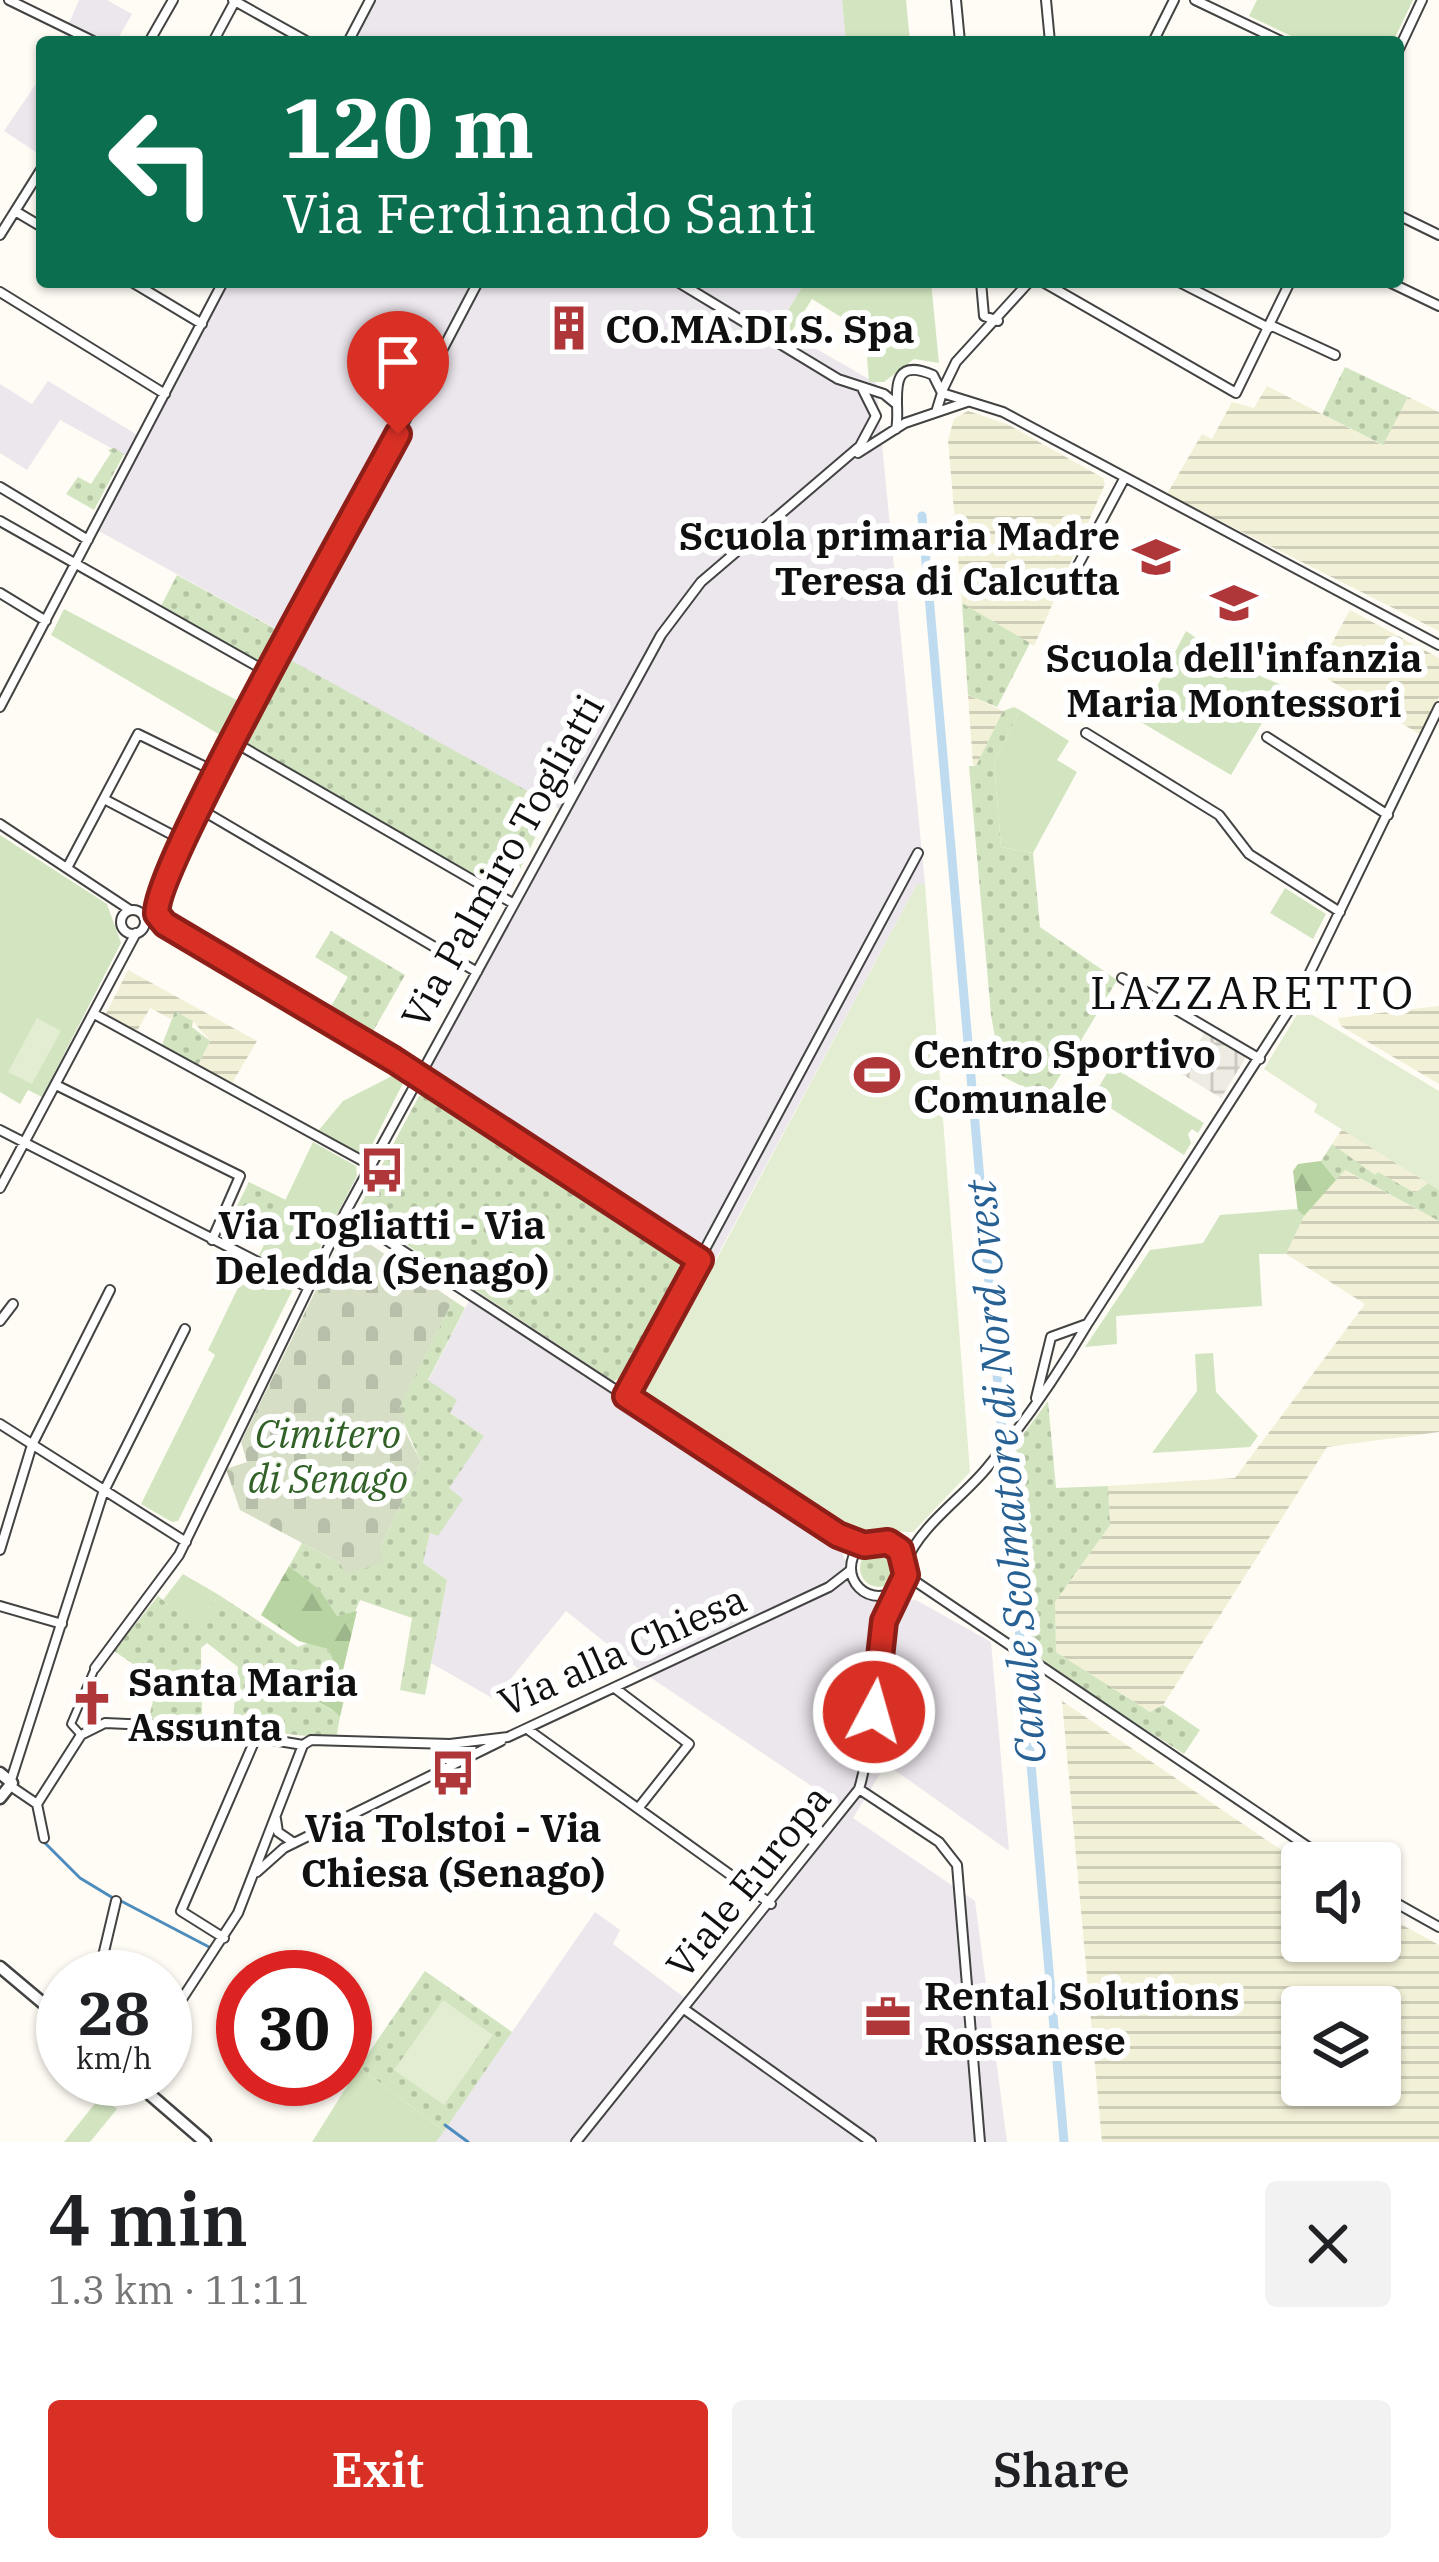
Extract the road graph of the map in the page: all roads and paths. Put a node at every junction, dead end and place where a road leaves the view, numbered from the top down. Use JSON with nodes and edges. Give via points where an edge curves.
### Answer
{"nodes":[{"id":1,"x":9,"y":0,"type":"edge"},
{"id":2,"x":173,"y":0,"type":"edge"},
{"id":3,"x":235,"y":0,"type":"edge"},
{"id":4,"x":370,"y":0,"type":"edge"},
{"id":5,"x":956,"y":0,"type":"edge"},
{"id":6,"x":1046,"y":0,"type":"edge"},
{"id":7,"x":1161,"y":0,"type":"edge"},
{"id":8,"x":1195,"y":0,"type":"edge"},
{"id":9,"x":1422,"y":0,"type":"edge"},
{"id":10,"x":1173,"y":2,"type":"edge"},
{"id":11,"x":83,"y":36,"type":"edge"},
{"id":12,"x":152,"y":36,"type":"edge"},
{"id":13,"x":216,"y":36,"type":"edge"},
{"id":14,"x":298,"y":36,"type":"edge"},
{"id":15,"x":351,"y":36,"type":"edge"},
{"id":16,"x":959,"y":36,"type":"edge"},
{"id":17,"x":1049,"y":36,"type":"edge"},
{"id":18,"x":1156,"y":36,"type":"edge"},
{"id":19,"x":1270,"y":36,"type":"edge"},
{"id":20,"x":1404,"y":38,"type":"edge"},
{"id":21,"x":36,"y":177,"type":"edge"},
{"id":22,"x":15,"y":211,"type":"junction"},
{"id":23,"x":1404,"y":218,"type":"edge"},
{"id":24,"x":36,"y":223,"type":"edge"},
{"id":25,"x":1439,"y":235,"type":"edge"},
{"id":26,"x":0,"y":236,"type":"edge"},
{"id":27,"x":142,"y":288,"type":"edge"},
{"id":28,"x":220,"y":288,"type":"edge"},
{"id":29,"x":475,"y":288,"type":"edge"},
{"id":30,"x":687,"y":288,"type":"edge"},
{"id":31,"x":705,"y":288,"type":"edge"},
{"id":32,"x":982,"y":288,"type":"edge"},
{"id":33,"x":1024,"y":288,"type":"edge"},
{"id":34,"x":1052,"y":288,"type":"edge"},
{"id":35,"x":1191,"y":288,"type":"edge"},
{"id":36,"x":1287,"y":288,"type":"edge"},
{"id":37,"x":1402,"y":288,"type":"edge"},
{"id":38,"x":0,"y":292,"type":"edge"},
{"id":39,"x":700,"y":296,"type":"junction"},
{"id":40,"x":1439,"y":306,"type":"edge"},
{"id":41,"x":984,"y":316,"type":"junction"},
{"id":42,"x":998,"y":321,"type":"junction"},
{"id":43,"x":202,"y":324,"type":"junction"},
{"id":44,"x":1269,"y":326,"type":"junction"},
{"id":45,"x":977,"y":340,"type":"junction"},
{"id":46,"x":1335,"y":355,"type":"dead end"},
{"id":47,"x":956,"y":362,"type":"junction"},
{"id":48,"x":929,"y":373,"type":"junction"},
{"id":49,"x":897,"y":382,"type":"junction"},
{"id":50,"x":863,"y":389,"type":"junction"},
{"id":51,"x":875,"y":391,"type":"junction"},
{"id":52,"x":942,"y":392,"type":"junction"},
{"id":53,"x":165,"y":394,"type":"junction"},
{"id":54,"x":969,"y":402,"type":"junction"},
{"id":55,"x":897,"y":406,"type":"junction"},
{"id":56,"x":937,"y":410,"type":"junction"},
{"id":57,"x":917,"y":419,"type":"junction"},
{"id":58,"x":896,"y":429,"type":"junction"},
{"id":59,"x":848,"y":458,"type":"junction"},
{"id":60,"x":1124,"y":479,"type":"junction"},
{"id":61,"x":0,"y":487,"type":"edge"},
{"id":62,"x":0,"y":521,"type":"edge"},
{"id":63,"x":88,"y":540,"type":"junction"},
{"id":64,"x":74,"y":566,"type":"junction"},
{"id":65,"x":1076,"y":569,"type":"dead end"},
{"id":66,"x":0,"y":593,"type":"edge"},
{"id":67,"x":46,"y":621,"type":"junction"},
{"id":68,"x":1439,"y":645,"type":"edge"},
{"id":69,"x":269,"y":674,"type":"junction"},
{"id":70,"x":0,"y":707,"type":"edge"},
{"id":71,"x":1439,"y":707,"type":"edge"},
{"id":72,"x":1086,"y":733,"type":"dead end"},
{"id":73,"x":1267,"y":737,"type":"dead end"},
{"id":74,"x":234,"y":742,"type":"junction"},
{"id":75,"x":218,"y":773,"type":"junction"},
{"id":76,"x":104,"y":799,"type":"junction"},
{"id":77,"x":200,"y":809,"type":"junction"},
{"id":78,"x":1388,"y":815,"type":"junction"},
{"id":79,"x":0,"y":824,"type":"edge"},
{"id":80,"x":184,"y":841,"type":"junction"},
{"id":81,"x":917,"y":853,"type":"dead end"},
{"id":82,"x":67,"y":868,"type":"junction"},
{"id":83,"x":157,"y":898,"type":"junction"},
{"id":84,"x":514,"y":904,"type":"junction"},
{"id":85,"x":1340,"y":912,"type":"junction"},
{"id":86,"x":129,"y":913,"type":"junction"},
{"id":87,"x":165,"y":924,"type":"junction"},
{"id":88,"x":140,"y":925,"type":"junction"},
{"id":89,"x":477,"y":972,"type":"junction"},
{"id":90,"x":1122,"y":978,"type":"dead end"},
{"id":91,"x":96,"y":1016,"type":"junction"},
{"id":92,"x":1260,"y":1059,"type":"junction"},
{"id":93,"x":419,"y":1076,"type":"junction"},
{"id":94,"x":58,"y":1086,"type":"junction"},
{"id":95,"x":0,"y":1130,"type":"edge"},
{"id":96,"x":25,"y":1145,"type":"junction"},
{"id":97,"x":370,"y":1165,"type":"junction"},
{"id":98,"x":0,"y":1188,"type":"edge"},
{"id":99,"x":345,"y":1213,"type":"junction"},
{"id":100,"x":212,"y":1240,"type":"junction"},
{"id":101,"x":700,"y":1260,"type":"junction"},
{"id":102,"x":307,"y":1287,"type":"junction"},
{"id":103,"x":110,"y":1289,"type":"dead end"},
{"id":104,"x":13,"y":1304,"type":"dead end"},
{"id":105,"x":0,"y":1321,"type":"edge"},
{"id":106,"x":1088,"y":1323,"type":"junction"},
{"id":107,"x":185,"y":1329,"type":"dead end"},
{"id":108,"x":1070,"y":1333,"type":"junction"},
{"id":109,"x":1077,"y":1342,"type":"junction"},
{"id":110,"x":1050,"y":1352,"type":"junction"},
{"id":111,"x":1066,"y":1360,"type":"junction"},
{"id":112,"x":626,"y":1396,"type":"junction"},
{"id":113,"x":1034,"y":1404,"type":"junction"},
{"id":114,"x":0,"y":1424,"type":"edge"},
{"id":115,"x":32,"y":1444,"type":"junction"},
{"id":116,"x":105,"y":1489,"type":"junction"},
{"id":117,"x":192,"y":1527,"type":"junction"},
{"id":118,"x":168,"y":1528,"type":"junction"},
{"id":119,"x":838,"y":1535,"type":"junction"},
{"id":120,"x":918,"y":1540,"type":"junction"},
{"id":121,"x":186,"y":1542,"type":"junction"},
{"id":122,"x":864,"y":1545,"type":"junction"},
{"id":123,"x":896,"y":1546,"type":"junction"},
{"id":124,"x":0,"y":1550,"type":"edge"},
{"id":125,"x":853,"y":1558,"type":"junction"},
{"id":126,"x":906,"y":1562,"type":"junction"},
{"id":127,"x":851,"y":1570,"type":"junction"},
{"id":128,"x":906,"y":1575,"type":"junction"},
{"id":129,"x":856,"y":1585,"type":"junction"},
{"id":130,"x":829,"y":1587,"type":"junction"},
{"id":131,"x":896,"y":1590,"type":"junction"},
{"id":132,"x":872,"y":1595,"type":"junction"},
{"id":133,"x":937,"y":1599,"type":"junction"},
{"id":134,"x":0,"y":1606,"type":"edge"},
{"id":135,"x":884,"y":1621,"type":"junction"},
{"id":136,"x":62,"y":1624,"type":"junction"},
{"id":137,"x":95,"y":1668,"type":"joint"},
{"id":138,"x":616,"y":1689,"type":"junction"},
{"id":139,"x":529,"y":1730,"type":"junction"},
{"id":140,"x":80,"y":1735,"type":"junction"},
{"id":141,"x":257,"y":1736,"type":"junction"},
{"id":142,"x":508,"y":1738,"type":"junction"},
{"id":143,"x":450,"y":1744,"type":"junction"},
{"id":144,"x":303,"y":1745,"type":"junction"},
{"id":145,"x":448,"y":1771,"type":"junction"},
{"id":146,"x":859,"y":1789,"type":"junction"},
{"id":147,"x":6,"y":1790,"type":"edge"},
{"id":148,"x":37,"y":1804,"type":"junction"},
{"id":149,"x":640,"y":1806,"type":"junction"},
{"id":150,"x":276,"y":1817,"type":"junction"},
{"id":151,"x":44,"y":1838,"type":"dead end"},
{"id":152,"x":1300,"y":1842,"type":"edge"},
{"id":153,"x":295,"y":1844,"type":"junction"},
{"id":154,"x":253,"y":1877,"type":"junction"},
{"id":155,"x":116,"y":1901,"type":"dead end"},
{"id":156,"x":770,"y":1904,"type":"junction"},
{"id":157,"x":1401,"y":1906,"type":"edge"},
{"id":158,"x":1439,"y":1927,"type":"edge"},
{"id":159,"x":224,"y":1939,"type":"junction"},
{"id":160,"x":104,"y":1950,"type":"edge"},
{"id":161,"x":0,"y":1966,"type":"edge"},
{"id":162,"x":192,"y":1986,"type":"edge"},
{"id":163,"x":36,"y":1997,"type":"edge"},
{"id":164,"x":684,"y":2009,"type":"junction"},
{"id":165,"x":163,"y":2106,"type":"edge"},
{"id":166,"x":204,"y":2142,"type":"edge"},
{"id":167,"x":576,"y":2142,"type":"edge"},
{"id":168,"x":871,"y":2142,"type":"edge"},
{"id":169,"x":980,"y":2142,"type":"edge"}],
"edges":[{"from":1,"to":11,"type":"street"},
{"from":2,"to":12,"type":"street"},
{"from":3,"to":13,"type":"street"},
{"from":3,"to":14,"type":"street"},
{"from":4,"to":15,"type":"street"},
{"from":5,"to":16,"type":"street"},
{"from":6,"to":17,"type":"street"},
{"from":7,"to":10,"type":"street"},
{"from":8,"to":19,"type":"street"},
{"from":9,"to":20,"type":"street"},
{"from":10,"to":18,"type":"street"},
{"from":21,"to":22,"type":"street"},
{"from":22,"to":24,"type":"street"},
{"from":22,"to":26,"type":"street"},
{"from":23,"to":25,"type":"street"},
{"from":27,"to":43,"type":"street"},
{"from":28,"to":43,"type":"street"},
{"from":29,"to":69,"type":"street"},
{"from":30,"to":39,"type":"street"},
{"from":31,"to":39,"type":"street"},
{"from":32,"to":41,"type":"street"},
{"from":33,"to":42,"type":"street"},
{"from":34,"to":44,"type":"street","via":[[1236,393]]},
{"from":35,"to":44,"type":"street"},
{"from":36,"to":44,"type":"street"},
{"from":37,"to":40,"type":"street"},
{"from":38,"to":53,"type":"street"},
{"from":39,"to":50,"type":"street"},
{"from":41,"to":42,"type":"street"},
{"from":41,"to":45,"type":"street"},
{"from":42,"to":45,"type":"street"},
{"from":43,"to":53,"type":"street"},
{"from":44,"to":46,"type":"street"},
{"from":45,"to":47,"type":"street"},
{"from":47,"to":48,"type":"street"},
{"from":47,"to":52,"type":"street"},
{"from":48,"to":49,"type":"street","via":[[911,371]]},
{"from":48,"to":52,"type":"street"},
{"from":49,"to":51,"type":"street"},
{"from":49,"to":55,"type":"street"},
{"from":50,"to":51,"type":"street"},
{"from":50,"to":59,"type":"street","name":"Via Palmiro Togliatti","via":[[876,416]]},
{"from":51,"to":55,"type":"street"},
{"from":52,"to":54,"type":"street"},
{"from":52,"to":56,"type":"street"},
{"from":53,"to":63,"type":"street"},
{"from":54,"to":56,"type":"street"},
{"from":54,"to":60,"type":"street","via":[[1003,412]]},
{"from":55,"to":57,"type":"street"},
{"from":55,"to":58,"type":"street"},
{"from":56,"to":57,"type":"street"},
{"from":57,"to":58,"type":"street","name":"Via Palmiro Togliatti"},
{"from":58,"to":59,"type":"street","name":"Via Palmiro Togliatti"},
{"from":59,"to":84,"type":"street","name":"Via Palmiro Togliatti","via":[[676,609]]},
{"from":60,"to":65,"type":"street"},
{"from":60,"to":68,"type":"street"},
{"from":61,"to":63,"type":"street"},
{"from":62,"to":64,"type":"street"},
{"from":63,"to":64,"type":"street"},
{"from":64,"to":67,"type":"street"},
{"from":64,"to":69,"type":"street"},
{"from":66,"to":67,"type":"street"},
{"from":67,"to":70,"type":"street"},
{"from":69,"to":74,"type":"street"},
{"from":71,"to":78,"type":"street"},
{"from":72,"to":85,"type":"street","via":[[1219,815],[1249,854]]},
{"from":73,"to":78,"type":"street"},
{"from":74,"to":75,"type":"street"},
{"from":74,"to":84,"type":"street"},
{"from":75,"to":76,"type":"street","via":[[138,734]]},
{"from":75,"to":77,"type":"street"},
{"from":76,"to":80,"type":"street"},
{"from":76,"to":82,"type":"street"},
{"from":77,"to":80,"type":"street"},
{"from":77,"to":89,"type":"street"},
{"from":78,"to":85,"type":"street"},
{"from":79,"to":82,"type":"street"},
{"from":80,"to":83,"type":"street"},
{"from":81,"to":101,"type":"street"},
{"from":82,"to":86,"type":"street"},
{"from":83,"to":86,"type":"street"},
{"from":83,"to":87,"type":"street"},
{"from":83,"to":88,"type":"street"},
{"from":84,"to":89,"type":"street","name":"Via Palmiro Togliatti"},
{"from":85,"to":92,"type":"street"},
{"from":86,"to":88,"type":"street"},
{"from":86,"to":88,"type":"street"},
{"from":87,"to":88,"type":"street"},
{"from":87,"to":93,"type":"street"},
{"from":88,"to":91,"type":"street"},
{"from":89,"to":93,"type":"street","name":"Via Palmiro Togliatti"},
{"from":90,"to":92,"type":"street"},
{"from":91,"to":94,"type":"street"},
{"from":91,"to":97,"type":"street"},
{"from":92,"to":106,"type":"street"},
{"from":93,"to":97,"type":"street","name":"Via Palmiro Togliatti"},
{"from":93,"to":101,"type":"street"},
{"from":94,"to":96,"type":"street"},
{"from":94,"to":100,"type":"street","via":[[240,1176]]},
{"from":95,"to":96,"type":"street"},
{"from":96,"to":98,"type":"street"},
{"from":96,"to":100,"type":"street"},
{"from":97,"to":99,"type":"street","name":"Via Palmiro Togliatti"},
{"from":99,"to":102,"type":"street","name":"Via Palmiro Togliatti"},
{"from":99,"to":112,"type":"street"},
{"from":100,"to":102,"type":"street"},
{"from":101,"to":112,"type":"street"},
{"from":102,"to":117,"type":"street","name":"Via Palmiro Togliatti"},
{"from":103,"to":115,"type":"street"},
{"from":104,"to":105,"type":"street"},
{"from":106,"to":108,"type":"street"},
{"from":106,"to":109,"type":"street"},
{"from":107,"to":116,"type":"street"},
{"from":108,"to":109,"type":"street"},
{"from":108,"to":110,"type":"street","via":[[1053,1335]]},
{"from":109,"to":111,"type":"street"},
{"from":110,"to":111,"type":"street"},
{"from":110,"to":113,"type":"street"},
{"from":111,"to":113,"type":"street"},
{"from":112,"to":119,"type":"street"},
{"from":113,"to":120,"type":"street"},
{"from":114,"to":115,"type":"street"},
{"from":115,"to":116,"type":"street"},
{"from":115,"to":124,"type":"street"},
{"from":116,"to":118,"type":"street"},
{"from":116,"to":136,"type":"street"},
{"from":117,"to":118,"type":"street"},
{"from":117,"to":121,"type":"street","name":"Via Palmiro Togliatti"},
{"from":118,"to":121,"type":"street"},
{"from":119,"to":122,"type":"street"},
{"from":119,"to":125,"type":"street"},
{"from":120,"to":123,"type":"street"},
{"from":120,"to":126,"type":"street"},
{"from":121,"to":137,"type":"street","name":"Via Palmiro Togliatti"},
{"from":122,"to":123,"type":"street"},
{"from":122,"to":125,"type":"street"},
{"from":123,"to":126,"type":"street"},
{"from":125,"to":127,"type":"street"},
{"from":126,"to":128,"type":"street"},
{"from":127,"to":129,"type":"street"},
{"from":127,"to":130,"type":"street","name":"Via alla Chiesa"},
{"from":128,"to":131,"type":"street"},
{"from":128,"to":133,"type":"street"},
{"from":129,"to":130,"type":"street","name":"Via alla Chiesa"},
{"from":129,"to":132,"type":"street"},
{"from":130,"to":138,"type":"street","name":"Via alla Chiesa"},
{"from":131,"to":132,"type":"street"},
{"from":131,"to":133,"type":"street"},
{"from":131,"to":135,"type":"street","name":"Viale Europa"},
{"from":132,"to":135,"type":"street"},
{"from":133,"to":152,"type":"street"},
{"from":134,"to":136,"type":"street"},
{"from":135,"to":146,"type":"street","name":"Viale Europa"},
{"from":136,"to":147,"type":"street"},
{"from":137,"to":140,"type":"street","via":[[71,1724]]},
{"from":138,"to":139,"type":"street","name":"Via alla Chiesa"},
{"from":138,"to":149,"type":"street","via":[[688,1744]]},
{"from":139,"to":142,"type":"street","name":"Via alla Chiesa"},
{"from":139,"to":149,"type":"street"},
{"from":140,"to":141,"type":"street","name":"Via alla Chiesa","via":[[127,1722]]},
{"from":140,"to":148,"type":"street"},
{"from":141,"to":144,"type":"street","name":"Via alla Chiesa"},
{"from":141,"to":159,"type":"street","via":[[181,1912]]},
{"from":142,"to":143,"type":"street","name":"Via alla Chiesa"},
{"from":142,"to":145,"type":"street"},
{"from":143,"to":144,"type":"street","name":"Via alla Chiesa"},
{"from":143,"to":145,"type":"street"},
{"from":144,"to":150,"type":"street"},
{"from":145,"to":153,"type":"street"},
{"from":146,"to":156,"type":"street","name":"Viale Europa"},
{"from":146,"to":169,"type":"street","via":[[939,1842],[957,1865]]},
{"from":147,"to":148,"type":"street"},
{"from":148,"to":151,"type":"street"},
{"from":149,"to":156,"type":"street"},
{"from":150,"to":153,"type":"street","via":[[278,1832]]},
{"from":150,"to":154,"type":"street"},
{"from":153,"to":154,"type":"street"},
{"from":154,"to":159,"type":"street"},
{"from":155,"to":160,"type":"street"},
{"from":156,"to":164,"type":"street","name":"Viale Europa"},
{"from":157,"to":158,"type":"street"},
{"from":159,"to":162,"type":"street"},
{"from":161,"to":163,"type":"street"},
{"from":164,"to":167,"type":"street","name":"Viale Europa"},
{"from":164,"to":168,"type":"street"},
{"from":165,"to":166,"type":"street"}]}
